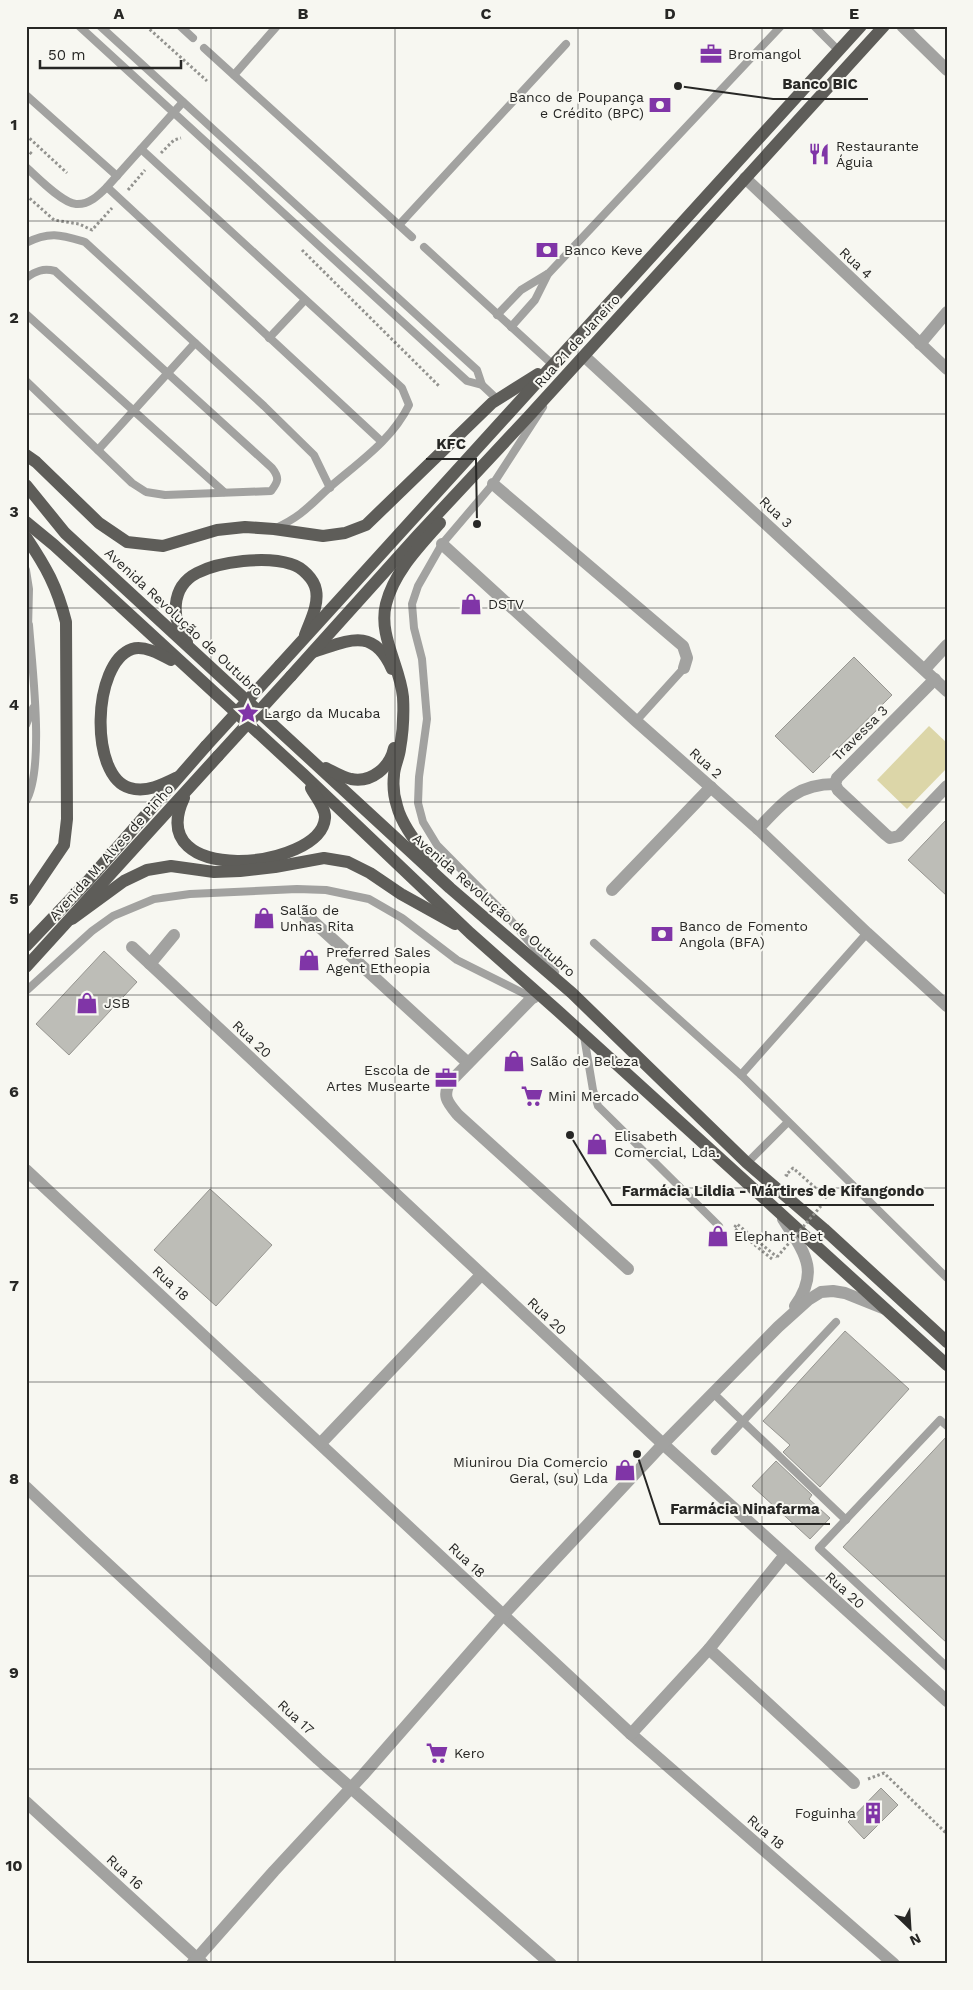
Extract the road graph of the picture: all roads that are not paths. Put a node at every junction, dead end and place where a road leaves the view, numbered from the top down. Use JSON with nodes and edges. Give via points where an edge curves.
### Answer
{"nodes":[{"id":1,"x":79,"y":26,"type":"edge"},
{"id":2,"x":100,"y":26,"type":"edge"},
{"id":3,"x":180,"y":26,"type":"edge"},
{"id":4,"x":277,"y":26,"type":"edge"},
{"id":5,"x":781,"y":26,"type":"edge"},
{"id":6,"x":814,"y":26,"type":"edge"},
{"id":7,"x":861,"y":26,"type":"edge"},
{"id":8,"x":884,"y":26,"type":"edge"},
{"id":9,"x":902,"y":26,"type":"edge"},
{"id":10,"x":193,"y":38,"type":"dead end"},
{"id":11,"x":566,"y":44,"type":"dead end"},
{"id":12,"x":204,"y":48,"type":"dead end"},
{"id":13,"x":839,"y":51,"type":"junction"},
{"id":14,"x":947,"y":70,"type":"edge"},
{"id":15,"x":234,"y":75,"type":"junction"},
{"id":16,"x":26,"y":95,"type":"edge"},
{"id":17,"x":184,"y":102,"type":"junction"},
{"id":18,"x":174,"y":113,"type":"junction"},
{"id":19,"x":141,"y":149,"type":"junction"},
{"id":20,"x":26,"y":167,"type":"edge"},
{"id":21,"x":117,"y":176,"type":"junction"},
{"id":22,"x":745,"y":178,"type":"junction"},
{"id":23,"x":106,"y":188,"type":"junction"},
{"id":24,"x":399,"y":226,"type":"junction"},
{"id":25,"x":412,"y":237,"type":"dead end"},
{"id":26,"x":26,"y":243,"type":"edge"},
{"id":27,"x":424,"y":247,"type":"dead end"},
{"id":28,"x":549,"y":273,"type":"junction"},
{"id":29,"x":26,"y":278,"type":"edge"},
{"id":30,"x":305,"y":300,"type":"junction"},
{"id":31,"x":947,"y":312,"type":"edge"},
{"id":32,"x":26,"y":314,"type":"edge"},
{"id":33,"x":498,"y":314,"type":"junction"},
{"id":34,"x":511,"y":327,"type":"junction"},
{"id":35,"x":269,"y":338,"type":"junction"},
{"id":36,"x":195,"y":343,"type":"junction"},
{"id":37,"x":920,"y":344,"type":"junction"},
{"id":38,"x":584,"y":356,"type":"junction"},
{"id":39,"x":552,"y":364,"type":"junction"},
{"id":40,"x":947,"y":369,"type":"edge"},
{"id":41,"x":168,"y":372,"type":"junction"},
{"id":42,"x":561,"y":380,"type":"junction"},
{"id":43,"x":26,"y":381,"type":"edge"},
{"id":44,"x":482,"y":385,"type":"junction"},
{"id":45,"x":498,"y":400,"type":"junction"},
{"id":46,"x":134,"y":411,"type":"junction"},
{"id":47,"x":529,"y":416,"type":"junction"},
{"id":48,"x":381,"y":441,"type":"junction"},
{"id":49,"x":98,"y":450,"type":"junction"},
{"id":50,"x":26,"y":456,"type":"edge"},
{"id":51,"x":493,"y":484,"type":"junction"},
{"id":52,"x":26,"y":485,"type":"edge"},
{"id":53,"x":330,"y":488,"type":"junction"},
{"id":54,"x":224,"y":492,"type":"junction"},
{"id":55,"x":26,"y":522,"type":"edge"},
{"id":56,"x":274,"y":529,"type":"junction"},
{"id":57,"x":26,"y":537,"type":"edge"},
{"id":58,"x":442,"y":544,"type":"junction"},
{"id":59,"x":26,"y":570,"type":"edge"},
{"id":60,"x":29,"y":625,"type":"junction"},
{"id":61,"x":26,"y":637,"type":"edge"},
{"id":62,"x":303,"y":641,"type":"junction"},
{"id":63,"x":947,"y":645,"type":"edge"},
{"id":64,"x":313,"y":652,"type":"junction"},
{"id":65,"x":199,"y":658,"type":"junction"},
{"id":66,"x":280,"y":665,"type":"joint"},
{"id":67,"x":684,"y":668,"type":"joint"},
{"id":68,"x":925,"y":669,"type":"junction"},
{"id":69,"x":188,"y":670,"type":"junction"},
{"id":70,"x":291,"y":676,"type":"joint"},
{"id":71,"x":935,"y":679,"type":"junction"},
{"id":72,"x":947,"y":691,"type":"edge"},
{"id":73,"x":34,"y":704,"type":"junction"},
{"id":74,"x":636,"y":721,"type":"junction"},
{"id":75,"x":26,"y":725,"type":"edge"},
{"id":76,"x":314,"y":762,"type":"junction"},
{"id":77,"x":303,"y":774,"type":"junction"},
{"id":78,"x":178,"y":777,"type":"junction"},
{"id":79,"x":835,"y":784,"type":"junction"},
{"id":80,"x":947,"y":786,"type":"edge"},
{"id":81,"x":190,"y":787,"type":"junction"},
{"id":82,"x":710,"y":787,"type":"junction"},
{"id":83,"x":26,"y":802,"type":"edge"},
{"id":84,"x":758,"y":829,"type":"junction"},
{"id":85,"x":450,"y":888,"type":"junction"},
{"id":86,"x":612,"y":890,"type":"dead end"},
{"id":87,"x":26,"y":902,"type":"edge"},
{"id":88,"x":303,"y":912,"type":"dead end"},
{"id":89,"x":72,"y":919,"type":"junction"},
{"id":90,"x":470,"y":933,"type":"junction"},
{"id":91,"x":866,"y":933,"type":"junction"},
{"id":92,"x":174,"y":935,"type":"dead end"},
{"id":93,"x":594,"y":943,"type":"dead end"},
{"id":94,"x":26,"y":946,"type":"edge"},
{"id":95,"x":132,"y":947,"type":"dead end"},
{"id":96,"x":150,"y":964,"type":"junction"},
{"id":97,"x":26,"y":968,"type":"edge"},
{"id":98,"x":26,"y":991,"type":"edge"},
{"id":99,"x":572,"y":993,"type":"junction"},
{"id":100,"x":532,"y":998,"type":"junction"},
{"id":101,"x":947,"y":1006,"type":"edge"},
{"id":102,"x":558,"y":1010,"type":"junction"},
{"id":103,"x":584,"y":1034,"type":"junction"},
{"id":104,"x":468,"y":1063,"type":"junction"},
{"id":105,"x":741,"y":1075,"type":"junction"},
{"id":106,"x":788,"y":1122,"type":"junction"},
{"id":107,"x":747,"y":1163,"type":"junction"},
{"id":108,"x":26,"y":1170,"type":"edge"},
{"id":109,"x":782,"y":1216,"type":"junction"},
{"id":110,"x":719,"y":1226,"type":"dead end"},
{"id":111,"x":628,"y":1269,"type":"dead end"},
{"id":112,"x":481,"y":1275,"type":"junction"},
{"id":113,"x":947,"y":1278,"type":"edge"},
{"id":114,"x":887,"y":1310,"type":"junction"},
{"id":115,"x":836,"y":1322,"type":"dead end"},
{"id":116,"x":778,"y":1327,"type":"junction"},
{"id":117,"x":947,"y":1342,"type":"edge"},
{"id":118,"x":947,"y":1366,"type":"edge"},
{"id":119,"x":713,"y":1394,"type":"junction"},
{"id":120,"x":742,"y":1422,"type":"junction"},
{"id":121,"x":947,"y":1426,"type":"edge"},
{"id":122,"x":321,"y":1443,"type":"junction"},
{"id":123,"x":663,"y":1444,"type":"junction"},
{"id":124,"x":715,"y":1450,"type":"dead end"},
{"id":125,"x":26,"y":1487,"type":"edge"},
{"id":126,"x":846,"y":1520,"type":"junction"},
{"id":127,"x":784,"y":1556,"type":"junction"},
{"id":128,"x":503,"y":1615,"type":"junction"},
{"id":129,"x":709,"y":1649,"type":"junction"},
{"id":130,"x":947,"y":1667,"type":"edge"},
{"id":131,"x":947,"y":1701,"type":"edge"},
{"id":132,"x":631,"y":1734,"type":"junction"},
{"id":133,"x":854,"y":1783,"type":"road end"},
{"id":134,"x":351,"y":1788,"type":"junction"},
{"id":135,"x":26,"y":1802,"type":"edge"},
{"id":136,"x":197,"y":1962,"type":"edge"},
{"id":137,"x":551,"y":1964,"type":"edge"},
{"id":138,"x":894,"y":1964,"type":"edge"}],
"edges":[{"from":1,"to":18,"type":"lane"},
{"from":2,"to":17,"type":"lane"},
{"from":3,"to":10,"type":"lane"},
{"from":4,"to":15,"type":"lane"},
{"from":5,"to":28,"type":"lane"},
{"from":6,"to":13,"type":"lane"},
{"from":7,"to":13,"type":"main road","name":"Rua 21 de Janeiro"},
{"from":8,"to":22,"type":"main road","name":"Rua 21 de Janeiro"},
{"from":9,"to":14,"type":"street"},
{"from":11,"to":24,"type":"lane"},
{"from":12,"to":15,"type":"lane"},
{"from":13,"to":39,"type":"main road","name":"Rua 21 de Janeiro"},
{"from":15,"to":24,"type":"lane"},
{"from":16,"to":21,"type":"lane"},
{"from":17,"to":18,"type":"lane"},
{"from":17,"to":44,"type":"lane","via":[[477,370]]},
{"from":18,"to":19,"type":"lane"},
{"from":18,"to":44,"type":"lane","via":[[467,381]]},
{"from":19,"to":21,"type":"lane"},
{"from":19,"to":30,"type":"lane"},
{"from":20,"to":23,"type":"lane","via":[[67,201],[76,204],[94,199]]},
{"from":21,"to":23,"type":"lane"},
{"from":22,"to":37,"type":"street","name":"Rua 4"},
{"from":22,"to":38,"type":"main road","name":"Rua 21 de Janeiro"},
{"from":23,"to":35,"type":"lane"},
{"from":24,"to":25,"type":"lane"},
{"from":26,"to":36,"type":"lane","via":[[39,236],[58,234],[85,242]]},
{"from":27,"to":33,"type":"lane"},
{"from":28,"to":33,"type":"lane","via":[[521,290]]},
{"from":28,"to":34,"type":"lane","via":[[535,300]]},
{"from":29,"to":41,"type":"lane","via":[[45,269],[55,271]]},
{"from":30,"to":35,"type":"lane"},
{"from":30,"to":48,"type":"lane","via":[[402,388],[409,404],[401,420]]},
{"from":31,"to":37,"type":"street"},
{"from":32,"to":46,"type":"lane"},
{"from":33,"to":34,"type":"lane"},
{"from":34,"to":39,"type":"lane"},
{"from":35,"to":48,"type":"lane"},
{"from":36,"to":41,"type":"lane"},
{"from":36,"to":53,"type":"lane","via":[[314,455]]},
{"from":37,"to":40,"type":"street","name":"Rua 4"},
{"from":38,"to":42,"type":"main road","name":"Rua 21 de Janeiro"},
{"from":38,"to":68,"type":"street","name":"Rua 3"},
{"from":39,"to":45,"type":"main road"},
{"from":39,"to":62,"type":"main road","name":"Rua 21 de Janeiro"},
{"from":41,"to":46,"type":"lane"},
{"from":41,"to":54,"type":"lane","via":[[278,475],[277,483],[270,491]]},
{"from":42,"to":47,"type":"main road","name":"Rua 21 de Janeiro"},
{"from":42,"to":51,"type":"lane"},
{"from":43,"to":49,"type":"lane"},
{"from":44,"to":45,"type":"lane"},
{"from":45,"to":56,"type":"main road","via":[[366,525],[345,533],[323,536]]},
{"from":46,"to":49,"type":"lane"},
{"from":46,"to":54,"type":"lane"},
{"from":47,"to":64,"type":"main road","name":"Rua 21 de Janeiro"},
{"from":47,"to":85,"type":"main road","via":[[411,557],[395,580],[386,606],[384,627],[400,676],[404,724],[394,775],[397,806],[404,822]]},
{"from":48,"to":53,"type":"lane","via":[[366,459]]},
{"from":49,"to":54,"type":"lane","via":[[146,492],[165,495]]},
{"from":50,"to":56,"type":"main road","via":[[99,523],[127,542],[163,546],[216,530]]},
{"from":51,"to":58,"type":"lane"},
{"from":51,"to":67,"type":"street","via":[[683,646],[687,658]]},
{"from":52,"to":65,"type":"main road","name":"Avenida Revolução de Outubro","via":[[65,533]]},
{"from":53,"to":56,"type":"lane","via":[[306,511]]},
{"from":55,"to":69,"type":"main road"},
{"from":57,"to":87,"type":"main road","via":[[53,582],[66,622],[68,745],[64,845]]},
{"from":58,"to":74,"type":"street","name":"Rua 2"},
{"from":58,"to":99,"type":"lane","via":[[418,586],[412,604],[422,659],[427,719],[419,777],[418,803],[423,822],[437,845],[525,935]]},
{"from":59,"to":60,"type":"lane"},
{"from":60,"to":61,"type":"lane"},
{"from":60,"to":73,"type":"lane"},
{"from":62,"to":65,"type":"main road","via":[[315,608],[316,592],[313,582],[303,570],[277,561],[236,562],[196,574],[182,586],[175,599],[180,632]]},
{"from":62,"to":66,"type":"main road","name":"Rua 21 de Janeiro"},
{"from":63,"to":68,"type":"street"},
{"from":64,"to":70,"type":"main road","name":"Rua 21 de Janeiro"},
{"from":64,"to":76,"type":"main road","via":[[348,640],[361,639],[373,643],[388,661],[398,698],[392,757],[383,770],[367,779],[352,779]]},
{"from":65,"to":76,"type":"main road","name":"Avenida Revolução de Outubro"},
{"from":66,"to":78,"type":"main road","name":"Avenida M. Alves de Pinho","bridge":true},
{"from":67,"to":74,"type":"lane"},
{"from":68,"to":71,"type":"street","name":"Rua 3"},
{"from":69,"to":77,"type":"main road"},
{"from":69,"to":78,"type":"main road","via":[[162,655],[142,648],[131,649],[111,668],[102,704],[103,748],[107,764],[118,780],[129,788],[144,789]]},
{"from":70,"to":81,"type":"main road","name":"Avenida M. Alves de Pinho","bridge":true},
{"from":71,"to":72,"type":"street","name":"Rua 3"},
{"from":71,"to":79,"type":"street","name":"Travessa 3","via":[[837,778]]},
{"from":73,"to":75,"type":"lane"},
{"from":73,"to":83,"type":"lane","via":[[35,769]]},
{"from":74,"to":82,"type":"street","name":"Rua 2"},
{"from":76,"to":85,"type":"main road","name":"Avenida Revolução de Outubro"},
{"from":77,"to":81,"type":"main road","via":[[324,811],[325,819],[318,835],[288,853],[248,860],[208,858],[193,852],[182,840],[178,813]]},
{"from":77,"to":90,"type":"main road"},
{"from":78,"to":94,"type":"main road","name":"Avenida M. Alves de Pinho","via":[[87,882]]},
{"from":79,"to":80,"type":"street","name":"Travessa 3","via":[[890,838],[899,836]]},
{"from":79,"to":84,"type":"street","via":[[819,784],[799,790]]},
{"from":81,"to":89,"type":"main road","name":"Avenida M. Alves de Pinho"},
{"from":82,"to":84,"type":"street","name":"Rua 2"},
{"from":82,"to":86,"type":"street"},
{"from":84,"to":91,"type":"street","name":"Rua 2"},
{"from":85,"to":99,"type":"main road","name":"Avenida Revolução de Outubro"},
{"from":88,"to":104,"type":"street"},
{"from":89,"to":90,"type":"main road","via":[[124,880],[147,870],[171,866],[214,872],[240,871],[324,858],[348,862],[370,872],[401,894]]},
{"from":89,"to":97,"type":"main road","name":"Avenida M. Alves de Pinho"},
{"from":90,"to":102,"type":"main road"},
{"from":91,"to":101,"type":"street","name":"Rua 2"},
{"from":91,"to":105,"type":"lane"},
{"from":92,"to":96,"type":"street"},
{"from":93,"to":105,"type":"lane"},
{"from":95,"to":96,"type":"street","name":"Rua 20"},
{"from":96,"to":112,"type":"street","name":"Rua 20"},
{"from":98,"to":100,"type":"lane","via":[[92,931],[113,916],[154,899],[297,889],[326,890],[369,899],[402,918],[457,960]]},
{"from":99,"to":107,"type":"main road","name":"Avenida Revolução de Outubro"},
{"from":100,"to":102,"type":"lane"},
{"from":100,"to":104,"type":"street"},
{"from":102,"to":103,"type":"main road"},
{"from":103,"to":109,"type":"main road"},
{"from":103,"to":110,"type":"lane","via":[[598,1106]]},
{"from":104,"to":111,"type":"street","via":[[446,1089],[450,1106]]},
{"from":105,"to":106,"type":"lane"},
{"from":106,"to":107,"type":"lane"},
{"from":106,"to":113,"type":"lane"},
{"from":107,"to":117,"type":"main road","name":"Avenida Revolução de Outubro"},
{"from":108,"to":122,"type":"street","name":"Rua 18"},
{"from":109,"to":114,"type":"main road"},
{"from":109,"to":116,"type":"street","via":[[804,1253],[808,1270],[803,1294]]},
{"from":112,"to":122,"type":"street"},
{"from":112,"to":123,"type":"street","name":"Rua 20"},
{"from":114,"to":116,"type":"street","via":[[845,1293],[821,1292]]},
{"from":114,"to":118,"type":"main road"},
{"from":115,"to":120,"type":"lane"},
{"from":116,"to":119,"type":"street"},
{"from":119,"to":120,"type":"lane"},
{"from":119,"to":123,"type":"street"},
{"from":120,"to":124,"type":"lane"},
{"from":120,"to":126,"type":"lane"},
{"from":121,"to":126,"type":"lane","via":[[940,1420]]},
{"from":122,"to":128,"type":"street","name":"Rua 18"},
{"from":123,"to":127,"type":"street","name":"Rua 20"},
{"from":123,"to":128,"type":"street"},
{"from":125,"to":134,"type":"street","name":"Rua 17"},
{"from":126,"to":130,"type":"lane","via":[[819,1548]]},
{"from":127,"to":129,"type":"street"},
{"from":127,"to":131,"type":"street","name":"Rua 20"},
{"from":128,"to":132,"type":"street","name":"Rua 18"},
{"from":128,"to":134,"type":"street"},
{"from":129,"to":132,"type":"street"},
{"from":129,"to":133,"type":"street"},
{"from":132,"to":138,"type":"street","name":"Rua 18"},
{"from":134,"to":136,"type":"street","via":[[274,1871]]},
{"from":134,"to":137,"type":"street","name":"Rua 17"},
{"from":135,"to":136,"type":"street","name":"Rua 16"}]}
